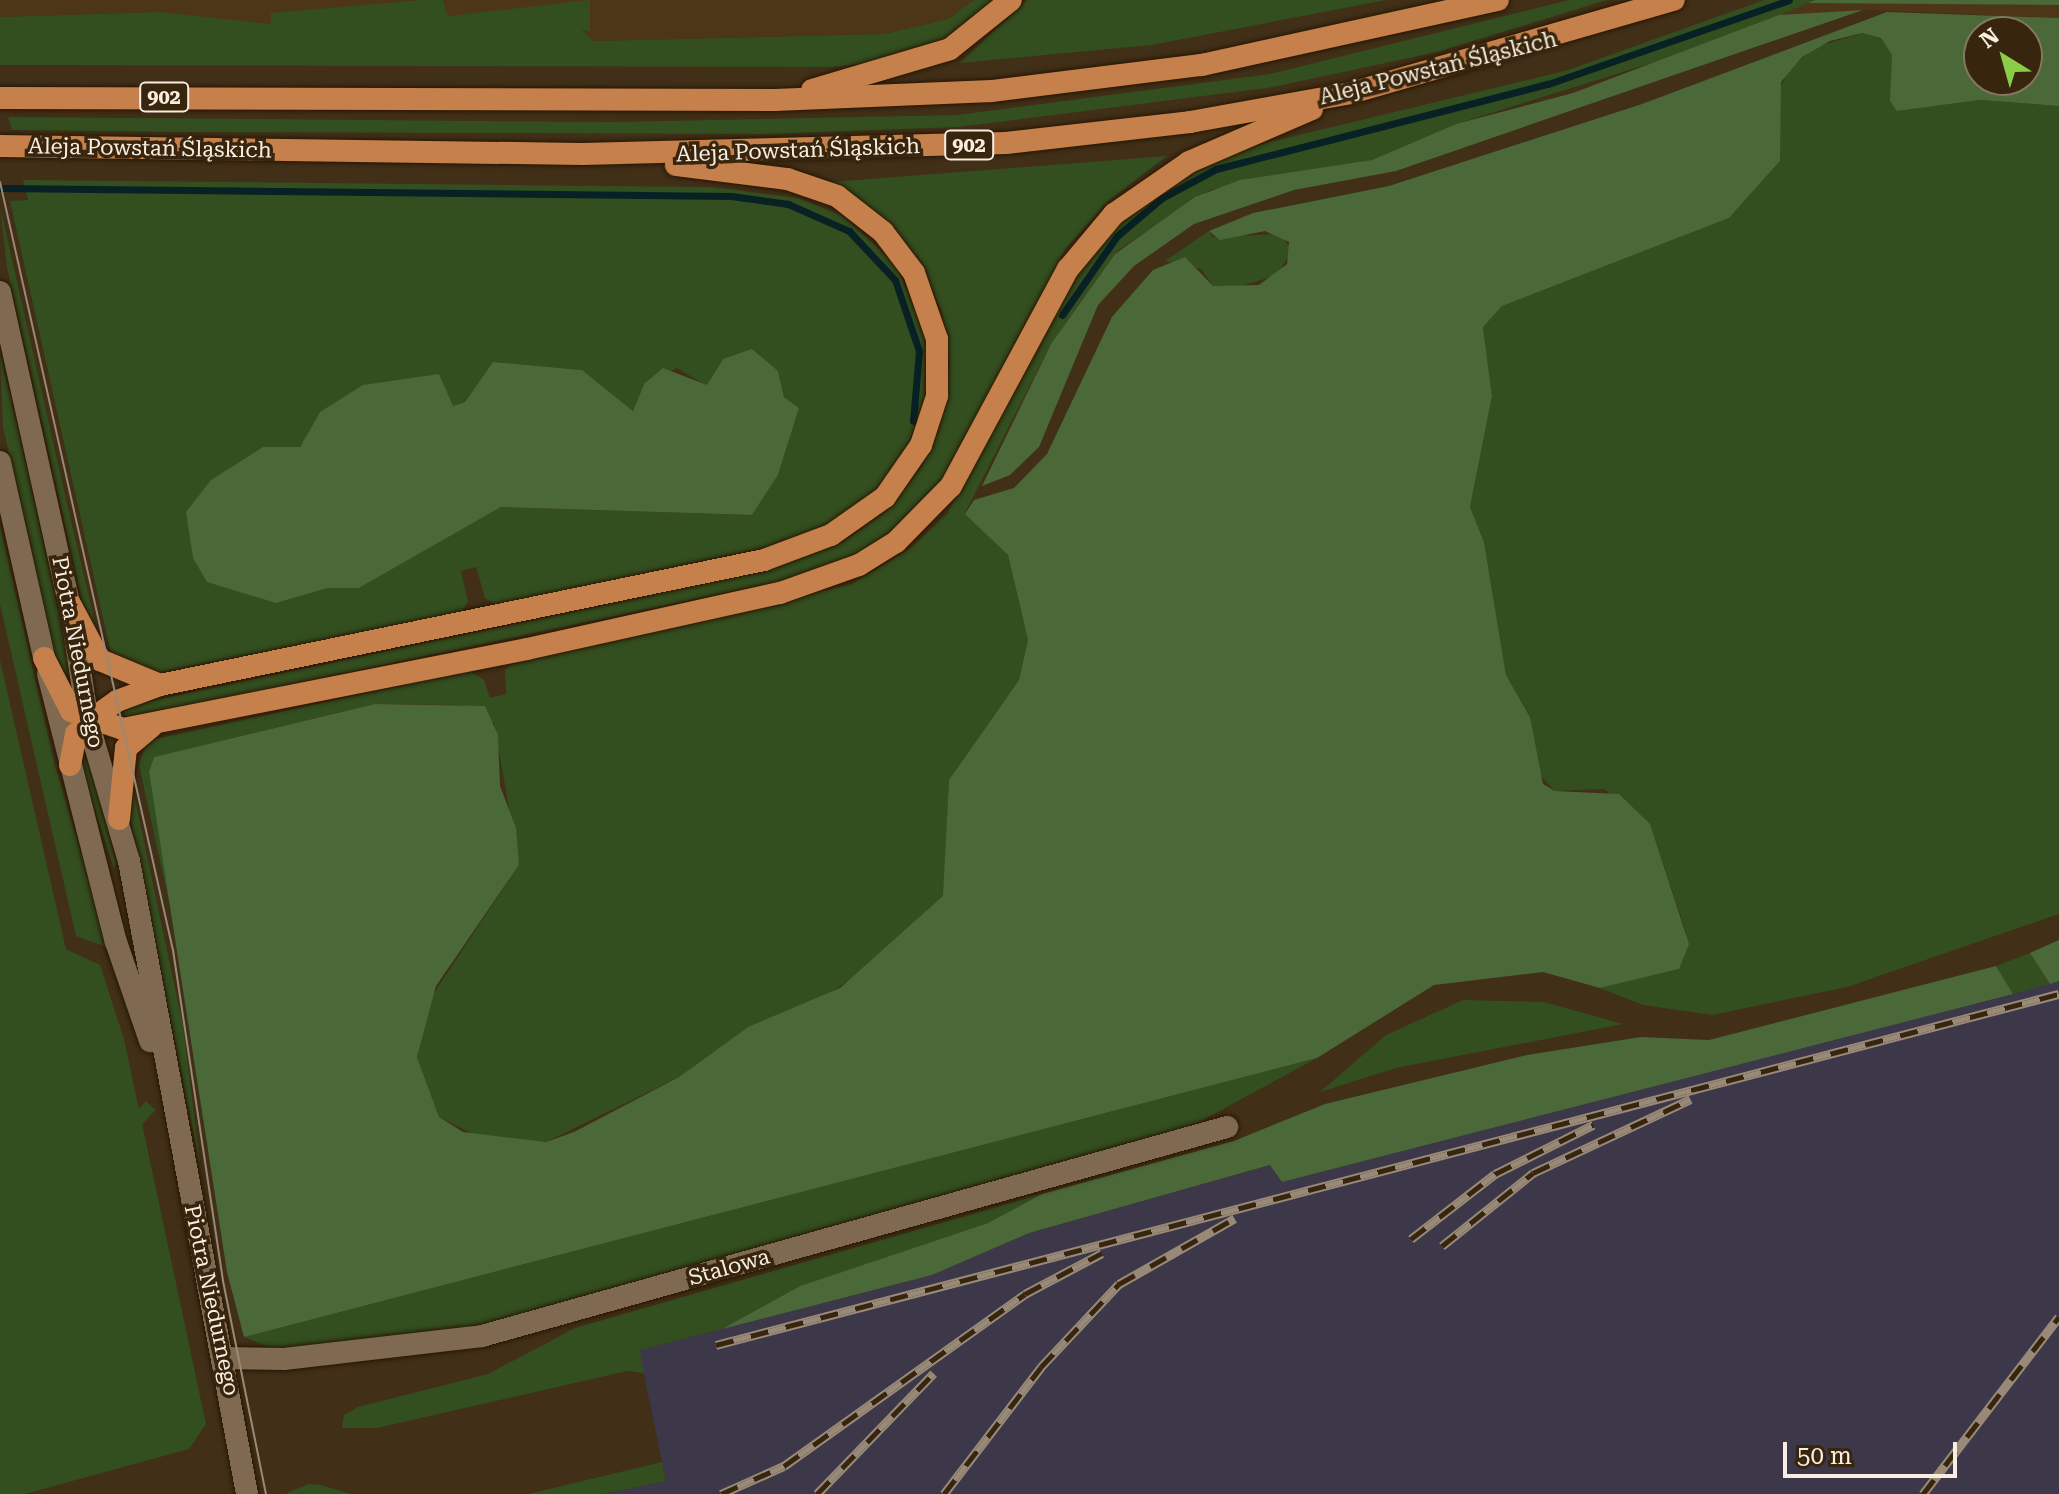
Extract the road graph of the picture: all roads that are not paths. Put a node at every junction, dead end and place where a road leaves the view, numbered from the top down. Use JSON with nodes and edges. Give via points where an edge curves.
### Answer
{"nodes":[{"id":1,"x":1011,"y":0,"type":"edge"},
{"id":2,"x":1498,"y":0,"type":"edge"},
{"id":3,"x":1674,"y":0,"type":"edge"},
{"id":4,"x":1351,"y":93,"type":"junction"},
{"id":5,"x":0,"y":98,"type":"edge"},
{"id":6,"x":775,"y":100,"type":"junction"},
{"id":7,"x":0,"y":146,"type":"edge"},
{"id":8,"x":583,"y":154,"type":"junction"},
{"id":9,"x":0,"y":292,"type":"edge"},
{"id":10,"x":0,"y":462,"type":"edge"},
{"id":11,"x":69,"y":602,"type":"junction"},
{"id":12,"x":44,"y":658,"type":"junction"},
{"id":13,"x":160,"y":685,"type":"junction"},
{"id":14,"x":166,"y":720,"type":"junction"},
{"id":15,"x":88,"y":722,"type":"junction"},
{"id":16,"x":70,"y":765,"type":"junction"},
{"id":17,"x":119,"y":819,"type":"junction"},
{"id":18,"x":173,"y":1107,"type":"junction"},
{"id":19,"x":1227,"y":1127,"type":"dead end"},
{"id":20,"x":223,"y":1358,"type":"junction"},
{"id":21,"x":247,"y":1494,"type":"edge"}],
"edges":[{"from":1,"to":6,"type":"main road","via":[[973,35],[938,54]]},
{"from":2,"to":6,"type":"main road","number":"902","via":[[1121,77]]},
{"from":3,"to":4,"type":"main road","name":"Aleja Powstań Śląskich","number":"902"},
{"from":4,"to":8,"type":"main road","name":"Aleja Powstań Śląskich","number":"902","via":[[1190,122],[1006,143]]},
{"from":4,"to":14,"type":"main road","via":[[1189,162],[1114,214],[1038,318],[951,486],[896,542],[859,565],[780,593]]},
{"from":5,"to":6,"type":"main road","number":"902"},
{"from":7,"to":8,"type":"main road","name":"Aleja Powstań Śląskich","number":"902"},
{"from":8,"to":13,"type":"main road","via":[[787,179],[837,196],[883,232],[914,273],[937,339],[931,423],[904,473],[850,525],[785,554]]},
{"from":9,"to":11,"type":"street","name":"Piotra Niedurnego"},
{"from":10,"to":12,"type":"street","name":"Piotra Niedurnego"},
{"from":11,"to":13,"type":"main road","via":[[100,660]]},
{"from":11,"to":15,"type":"street","name":"Piotra Niedurnego"},
{"from":12,"to":15,"type":"main road","via":[[64,702]]},
{"from":12,"to":16,"type":"street","name":"Piotra Niedurnego"},
{"from":13,"to":15,"type":"main road","via":[[117,701]]},
{"from":14,"to":15,"type":"main road","via":[[123,729]]},
{"from":14,"to":17,"type":"main road","via":[[126,748]]},
{"from":15,"to":16,"type":"main road","via":[[76,734]]},
{"from":15,"to":17,"type":"street","name":"Piotra Niedurnego"},
{"from":16,"to":18,"type":"street","name":"Piotra Niedurnego","via":[[116,942]]},
{"from":17,"to":18,"type":"street","name":"Piotra Niedurnego"},
{"from":18,"to":20,"type":"street","name":"Piotra Niedurnego"},
{"from":19,"to":20,"type":"street","name":"Stalowa","via":[[482,1336],[296,1358]]},
{"from":20,"to":21,"type":"street","name":"Piotra Niedurnego"}]}
